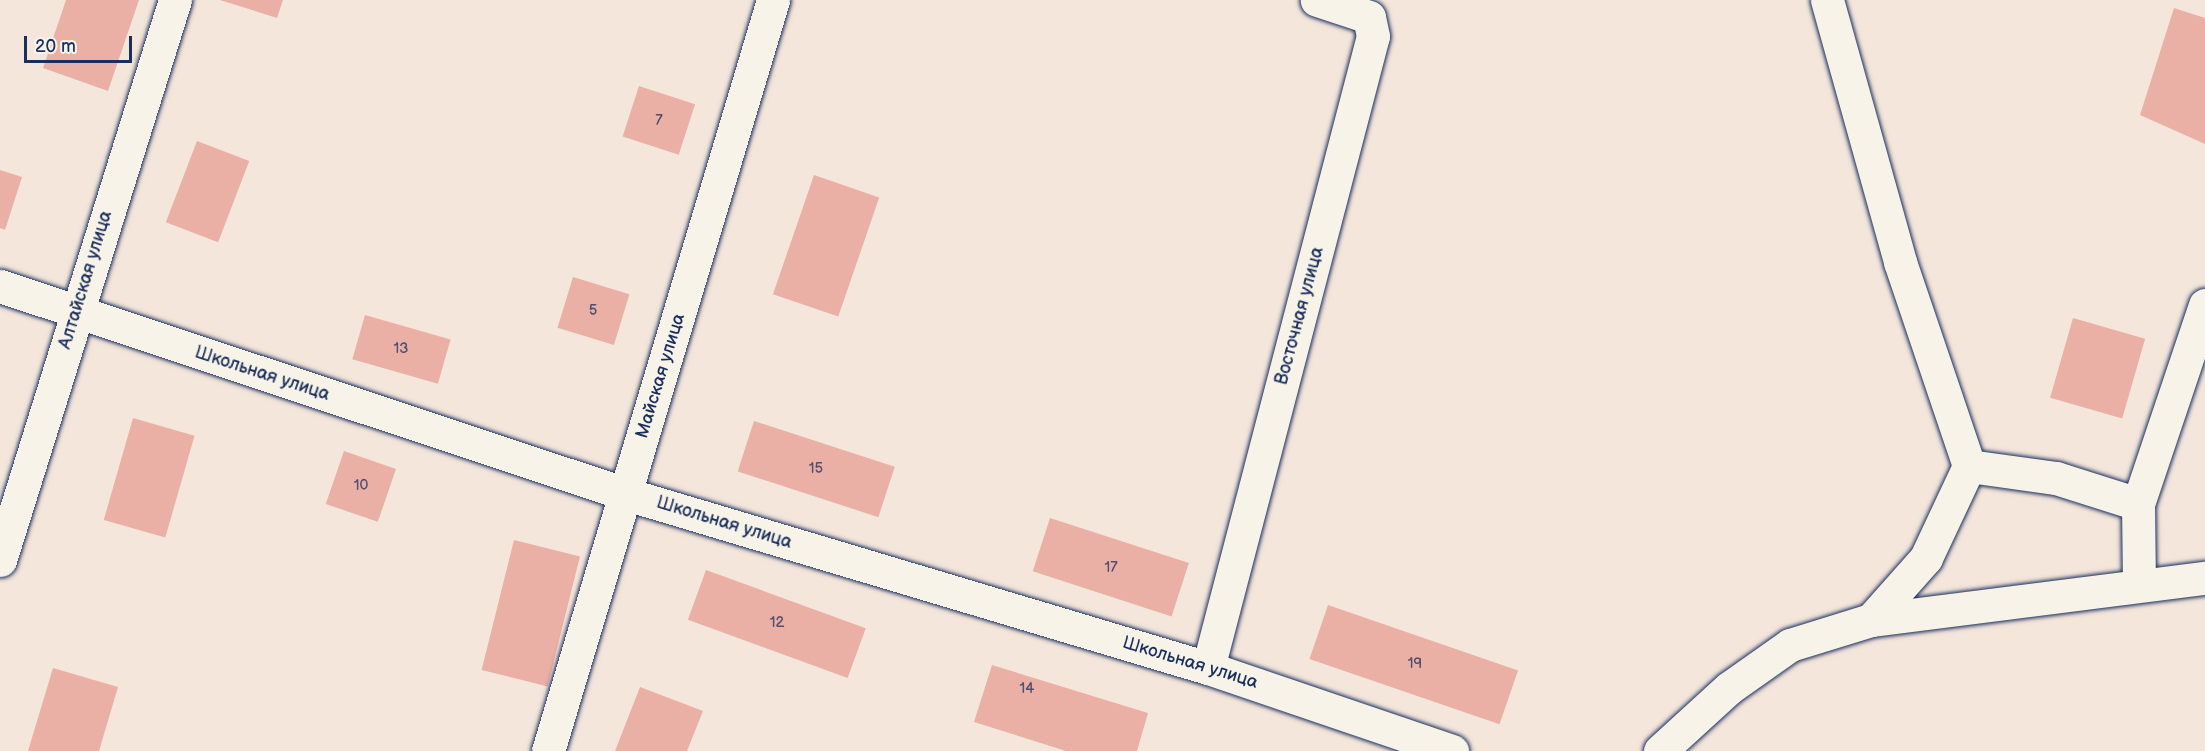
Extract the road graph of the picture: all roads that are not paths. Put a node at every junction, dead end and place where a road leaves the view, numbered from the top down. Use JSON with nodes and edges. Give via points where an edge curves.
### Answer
{"nodes":[{"id":1,"x":175,"y":0,"type":"edge"},
{"id":2,"x":773,"y":0,"type":"edge"},
{"id":3,"x":1317,"y":0,"type":"edge"},
{"id":4,"x":1827,"y":0,"type":"edge"},
{"id":5,"x":0,"y":286,"type":"edge"},
{"id":6,"x":2205,"y":305,"type":"edge"},
{"id":7,"x":75,"y":312,"type":"junction"},
{"id":8,"x":1969,"y":466,"type":"junction"},
{"id":9,"x":626,"y":494,"type":"junction"},
{"id":10,"x":2138,"y":504,"type":"junction"},
{"id":11,"x":0,"y":560,"type":"edge"},
{"id":12,"x":2205,"y":578,"type":"edge"},
{"id":13,"x":2139,"y":585,"type":"junction"},
{"id":14,"x":1871,"y":620,"type":"junction"},
{"id":15,"x":1208,"y":668,"type":"junction"},
{"id":16,"x":548,"y":751,"type":"edge"},
{"id":17,"x":1452,"y":751,"type":"edge"},
{"id":18,"x":1660,"y":751,"type":"edge"}],
"edges":[{"from":1,"to":7,"type":"street","name":"Алтайская улица"},
{"from":2,"to":9,"type":"street","name":"Майская улица"},
{"from":3,"to":15,"type":"street","name":"Восточная улица","via":[[1369,17],[1373,36]]},
{"from":4,"to":8,"type":"street","via":[[1900,262]]},
{"from":5,"to":7,"type":"street","name":"Школьная улица"},
{"from":6,"to":10,"type":"street"},
{"from":7,"to":9,"type":"street","name":"Школьная улица"},
{"from":7,"to":11,"type":"street","name":"Алтайская улица"},
{"from":8,"to":10,"type":"street","via":[[2056,478]]},
{"from":8,"to":14,"type":"street","via":[[1926,558]]},
{"from":9,"to":15,"type":"street","name":"Школьная улица"},
{"from":9,"to":16,"type":"street","name":"Майская улица"},
{"from":10,"to":13,"type":"street"},
{"from":12,"to":13,"type":"street"},
{"from":13,"to":14,"type":"street"},
{"from":14,"to":18,"type":"street","via":[[1790,645],[1729,688]]},
{"from":15,"to":17,"type":"street","name":"Школьная улица"}]}
